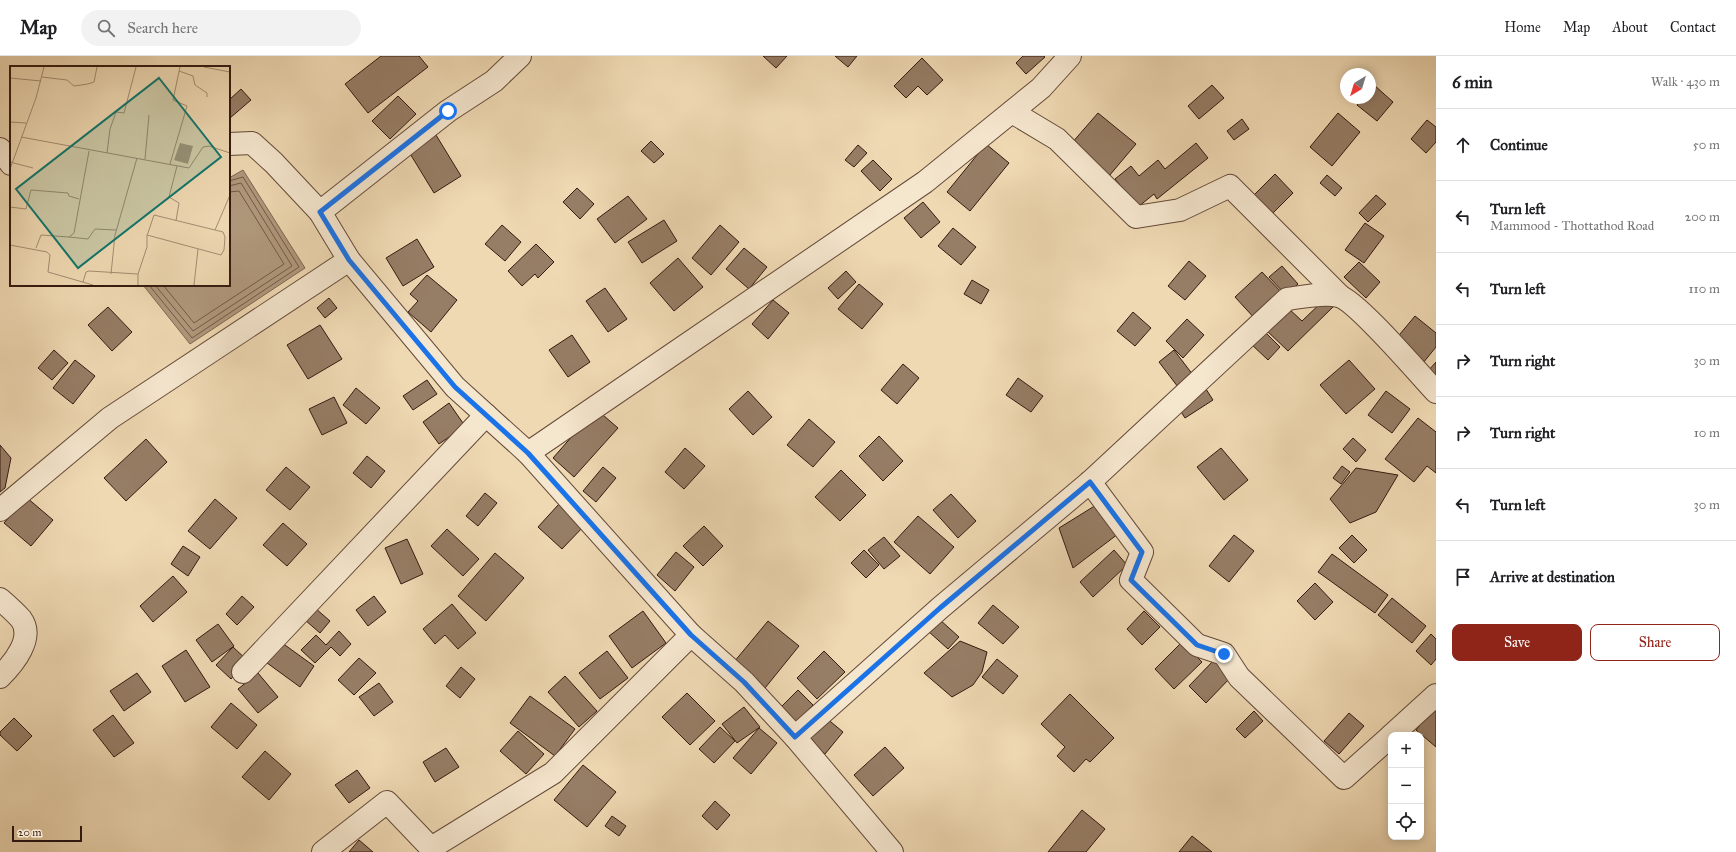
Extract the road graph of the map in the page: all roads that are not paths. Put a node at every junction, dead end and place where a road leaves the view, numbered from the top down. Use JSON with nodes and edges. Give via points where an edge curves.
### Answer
{"nodes":[{"id":1,"x":520,"y":56,"type":"edge"},
{"id":2,"x":1070,"y":56,"type":"edge"},
{"id":3,"x":1012,"y":112,"type":"junction"},
{"id":4,"x":230,"y":144,"type":"edge"},
{"id":5,"x":0,"y":149,"type":"edge"},
{"id":6,"x":10,"y":163,"type":"edge"},
{"id":7,"x":320,"y":212,"type":"junction"},
{"id":8,"x":349,"y":260,"type":"junction"},
{"id":9,"x":1340,"y":296,"type":"junction"},
{"id":10,"x":1436,"y":392,"type":"edge"},
{"id":11,"x":486,"y":415,"type":"junction"},
{"id":12,"x":528,"y":453,"type":"junction"},
{"id":13,"x":1090,"y":482,"type":"junction"},
{"id":14,"x":0,"y":510,"type":"edge"},
{"id":15,"x":0,"y":599,"type":"edge"},
{"id":16,"x":691,"y":635,"type":"junction"},
{"id":17,"x":243,"y":672,"type":"dead end"},
{"id":18,"x":0,"y":677,"type":"edge"},
{"id":19,"x":1436,"y":695,"type":"edge"},
{"id":20,"x":1394,"y":732,"type":"edge"},
{"id":21,"x":795,"y":737,"type":"junction"},
{"id":22,"x":1388,"y":738,"type":"edge"},
{"id":23,"x":323,"y":852,"type":"edge"},
{"id":24,"x":892,"y":852,"type":"edge"}],
"edges":[{"from":1,"to":7,"type":"street","via":[[494,81],[448,111]]},
{"from":2,"to":3,"type":"street","via":[[1040,88]]},
{"from":3,"to":9,"type":"street","via":[[1058,139],[1136,217],[1180,210],[1230,186]]},
{"from":3,"to":12,"type":"street","via":[[925,182]]},
{"from":4,"to":7,"type":"street","via":[[252,143]]},
{"from":5,"to":6,"type":"street"},
{"from":7,"to":8,"type":"street"},
{"from":8,"to":11,"type":"street","via":[[455,387]]},
{"from":8,"to":14,"type":"street","via":[[110,418]]},
{"from":9,"to":10,"type":"street","via":[[1362,312]]},
{"from":9,"to":13,"type":"street","via":[[1317,295],[1287,300]]},
{"from":11,"to":12,"type":"street"},
{"from":11,"to":17,"type":"street"},
{"from":12,"to":16,"type":"street"},
{"from":13,"to":21,"type":"street","via":[[940,608]]},
{"from":13,"to":22,"type":"street","via":[[1142,552],[1131,580],[1197,645],[1224,654],[1239,677],[1344,778]]},
{"from":15,"to":18,"type":"street","via":[[22,620],[25,635],[22,649],[12,666]]},
{"from":16,"to":21,"type":"street","via":[[744,682]]},
{"from":16,"to":23,"type":"street","via":[[553,773],[431,848],[387,802]]},
{"from":19,"to":20,"type":"street"},
{"from":21,"to":24,"type":"street"}]}
